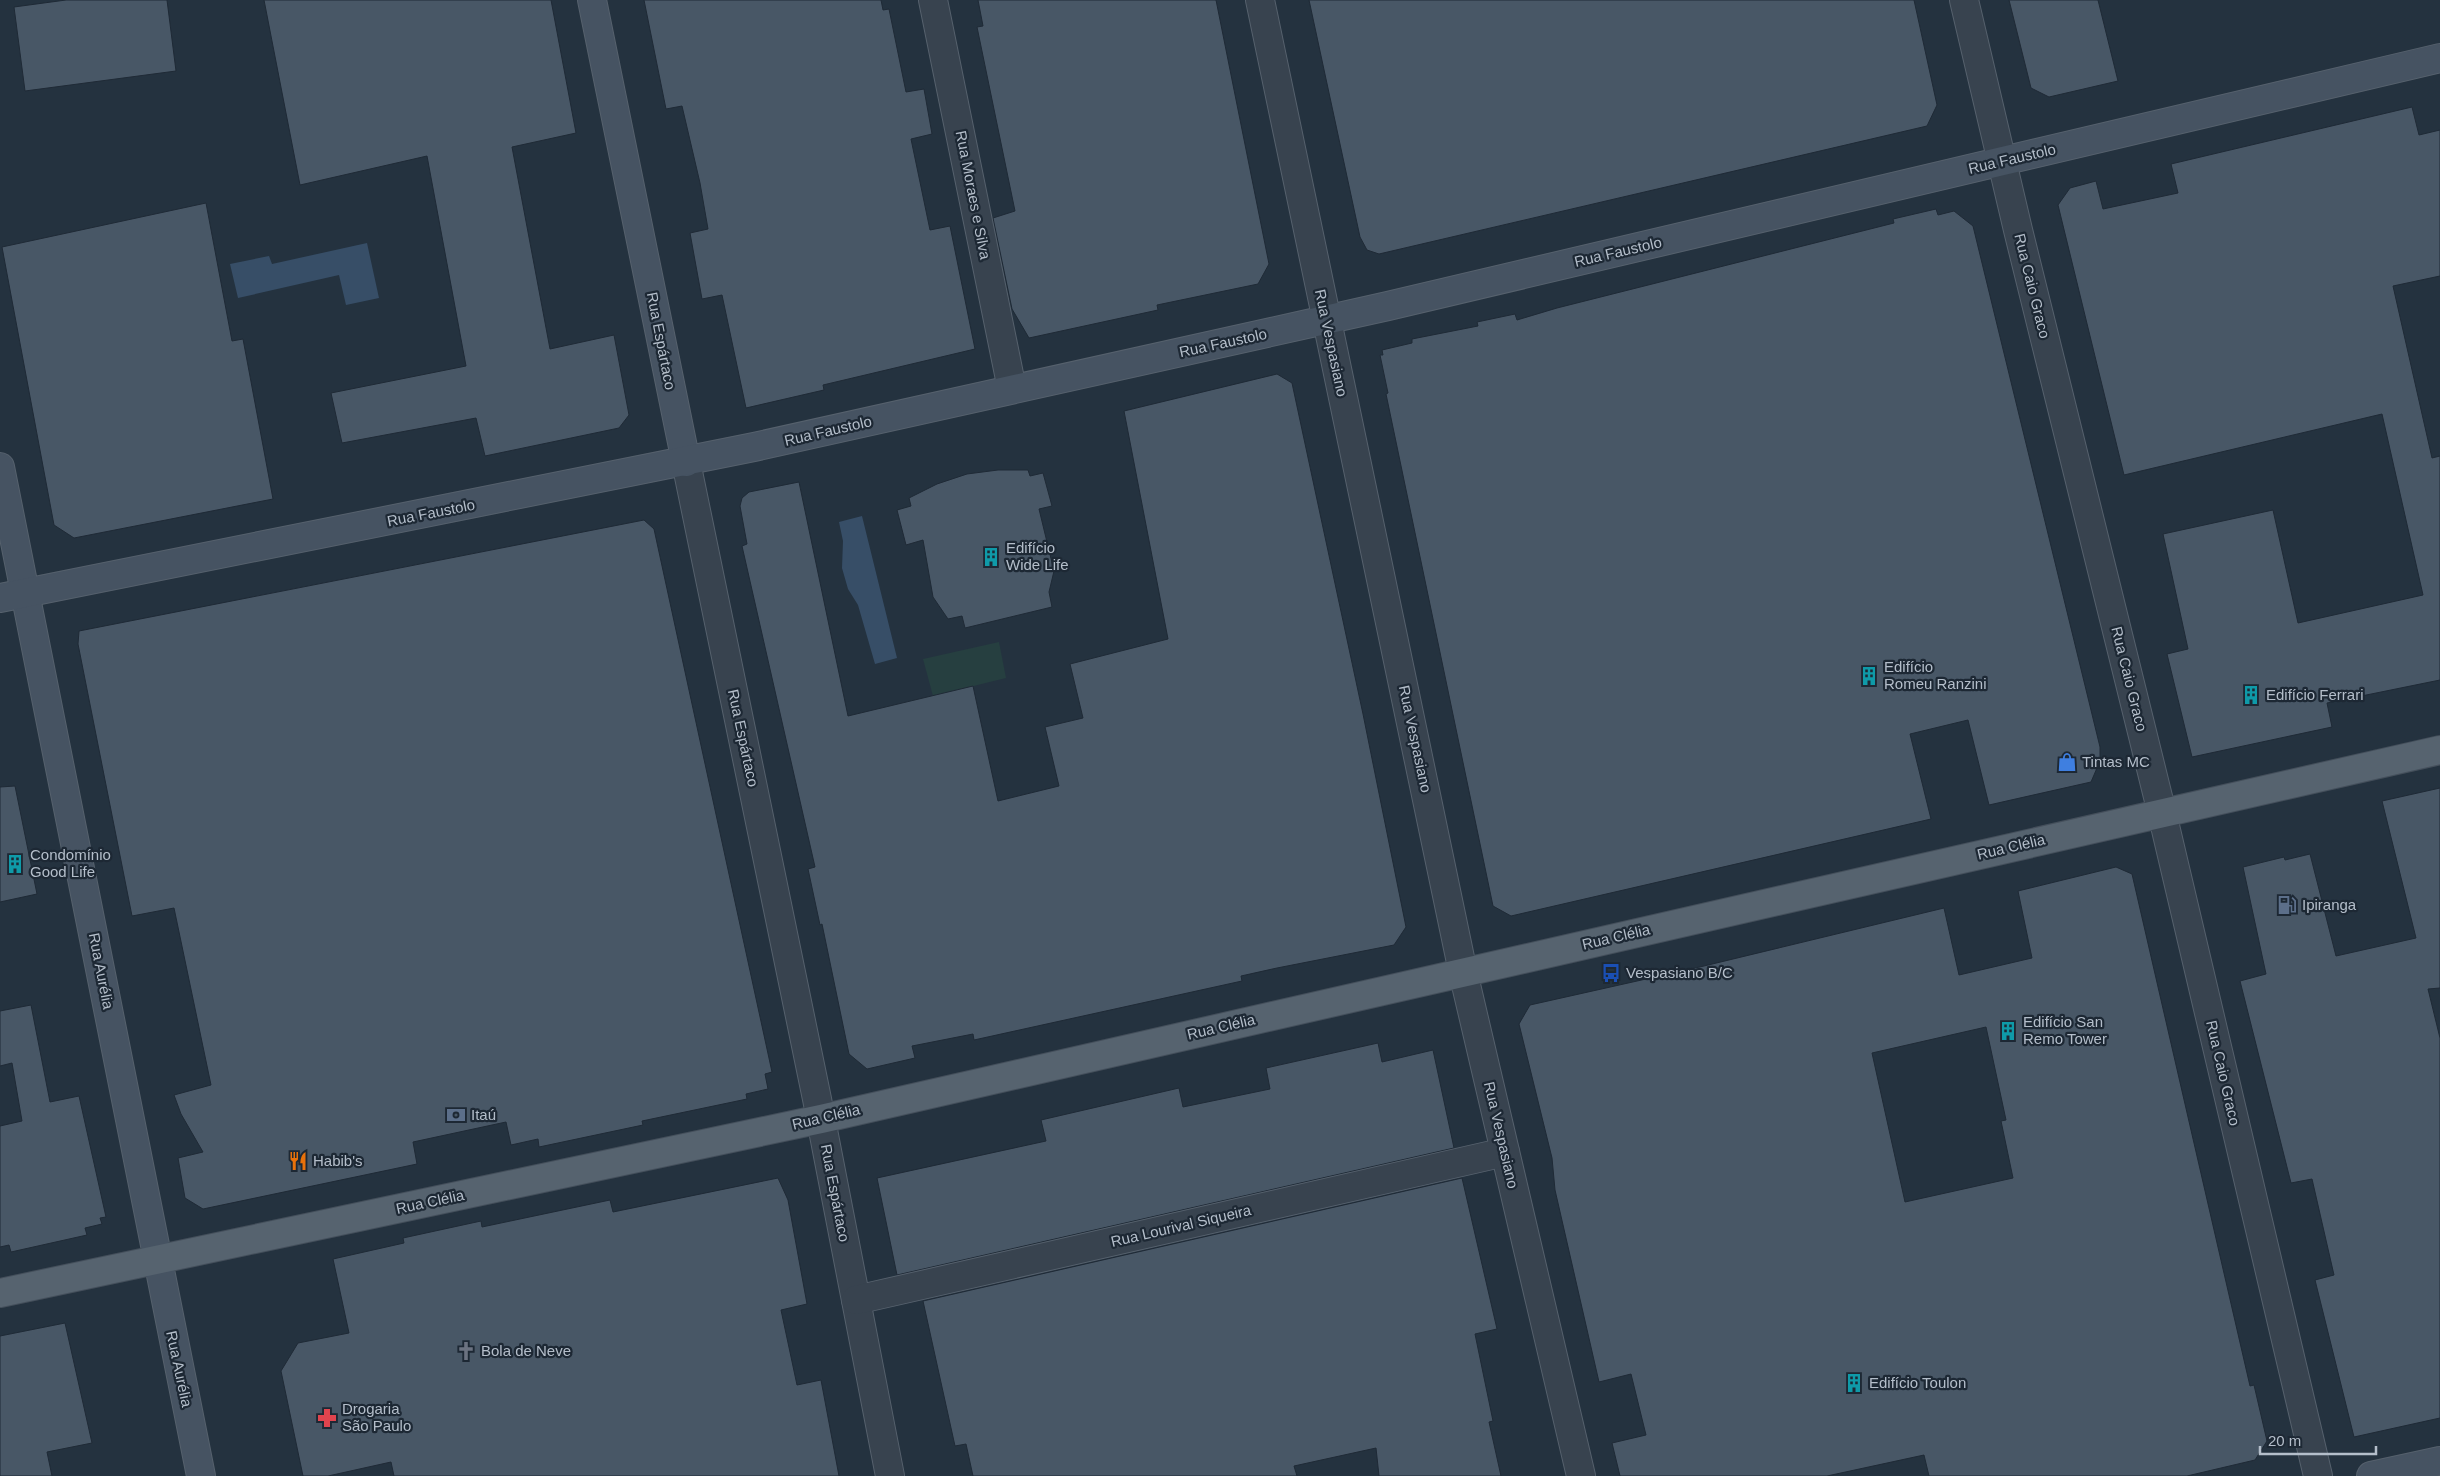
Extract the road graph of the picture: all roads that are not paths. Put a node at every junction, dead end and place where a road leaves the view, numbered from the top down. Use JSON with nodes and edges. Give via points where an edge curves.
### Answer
{"nodes":[{"id":1,"x":592,"y":0,"type":"edge"},
{"id":2,"x":933,"y":0,"type":"edge"},
{"id":3,"x":1260,"y":0,"type":"edge"},
{"id":4,"x":1964,"y":0,"type":"edge"},
{"id":5,"x":2440,"y":58,"type":"edge"},
{"id":6,"x":2002,"y":161,"type":"junction"},
{"id":7,"x":1326,"y":320,"type":"junction"},
{"id":8,"x":1012,"y":389,"type":"junction"},
{"id":9,"x":686,"y":462,"type":"junction"},
{"id":10,"x":0,"y":467,"type":"edge"},
{"id":11,"x":12,"y":596,"type":"edge"},
{"id":12,"x":2440,"y":750,"type":"edge"},
{"id":13,"x":2162,"y":813,"type":"junction"},
{"id":14,"x":1463,"y":972,"type":"junction"},
{"id":15,"x":821,"y":1119,"type":"junction"},
{"id":16,"x":1505,"y":1152,"type":"junction"},
{"id":17,"x":157,"y":1260,"type":"junction"},
{"id":18,"x":0,"y":1293,"type":"edge"},
{"id":19,"x":856,"y":1300,"type":"junction"},
{"id":20,"x":2440,"y":1461,"type":"edge"},
{"id":21,"x":201,"y":1476,"type":"edge"},
{"id":22,"x":890,"y":1476,"type":"edge"},
{"id":23,"x":1581,"y":1476,"type":"edge"},
{"id":24,"x":2318,"y":1476,"type":"edge"},
{"id":25,"x":2371,"y":1476,"type":"edge"}],
"edges":[{"from":1,"to":9,"type":"street","name":"Rua Espártaco"},
{"from":2,"to":8,"type":"street","name":"Rua Moraes e Silva"},
{"from":3,"to":7,"type":"street","name":"Rua Vespasiano"},
{"from":4,"to":6,"type":"street","name":"Rua Caio Graco"},
{"from":5,"to":6,"type":"street","name":"Rua Faustolo"},
{"from":6,"to":7,"type":"street","name":"Rua Faustolo"},
{"from":6,"to":13,"type":"street","name":"Rua Caio Graco"},
{"from":7,"to":8,"type":"street","name":"Rua Faustolo"},
{"from":7,"to":14,"type":"street","name":"Rua Vespasiano"},
{"from":8,"to":9,"type":"street","name":"Rua Faustolo"},
{"from":9,"to":11,"type":"street","name":"Rua Faustolo"},
{"from":9,"to":15,"type":"street","name":"Rua Espártaco"},
{"from":10,"to":11,"type":"street","name":"Rua Aurélia"},
{"from":11,"to":17,"type":"street","name":"Rua Aurélia"},
{"from":12,"to":13,"type":"main road","name":"Rua Clélia"},
{"from":13,"to":14,"type":"main road","name":"Rua Clélia"},
{"from":13,"to":24,"type":"street","name":"Rua Caio Graco"},
{"from":14,"to":15,"type":"main road","name":"Rua Clélia"},
{"from":14,"to":16,"type":"street","name":"Rua Vespasiano"},
{"from":15,"to":17,"type":"main road","name":"Rua Clélia"},
{"from":15,"to":19,"type":"street","name":"Rua Espártaco"},
{"from":16,"to":19,"type":"street","name":"Rua Lourival Siqueira"},
{"from":16,"to":23,"type":"street","name":"Rua Vespasiano"},
{"from":17,"to":18,"type":"main road","name":"Rua Clélia"},
{"from":17,"to":21,"type":"street","name":"Rua Aurélia"},
{"from":19,"to":22,"type":"street","name":"Rua Espártaco"},
{"from":20,"to":25,"type":"street"}]}
